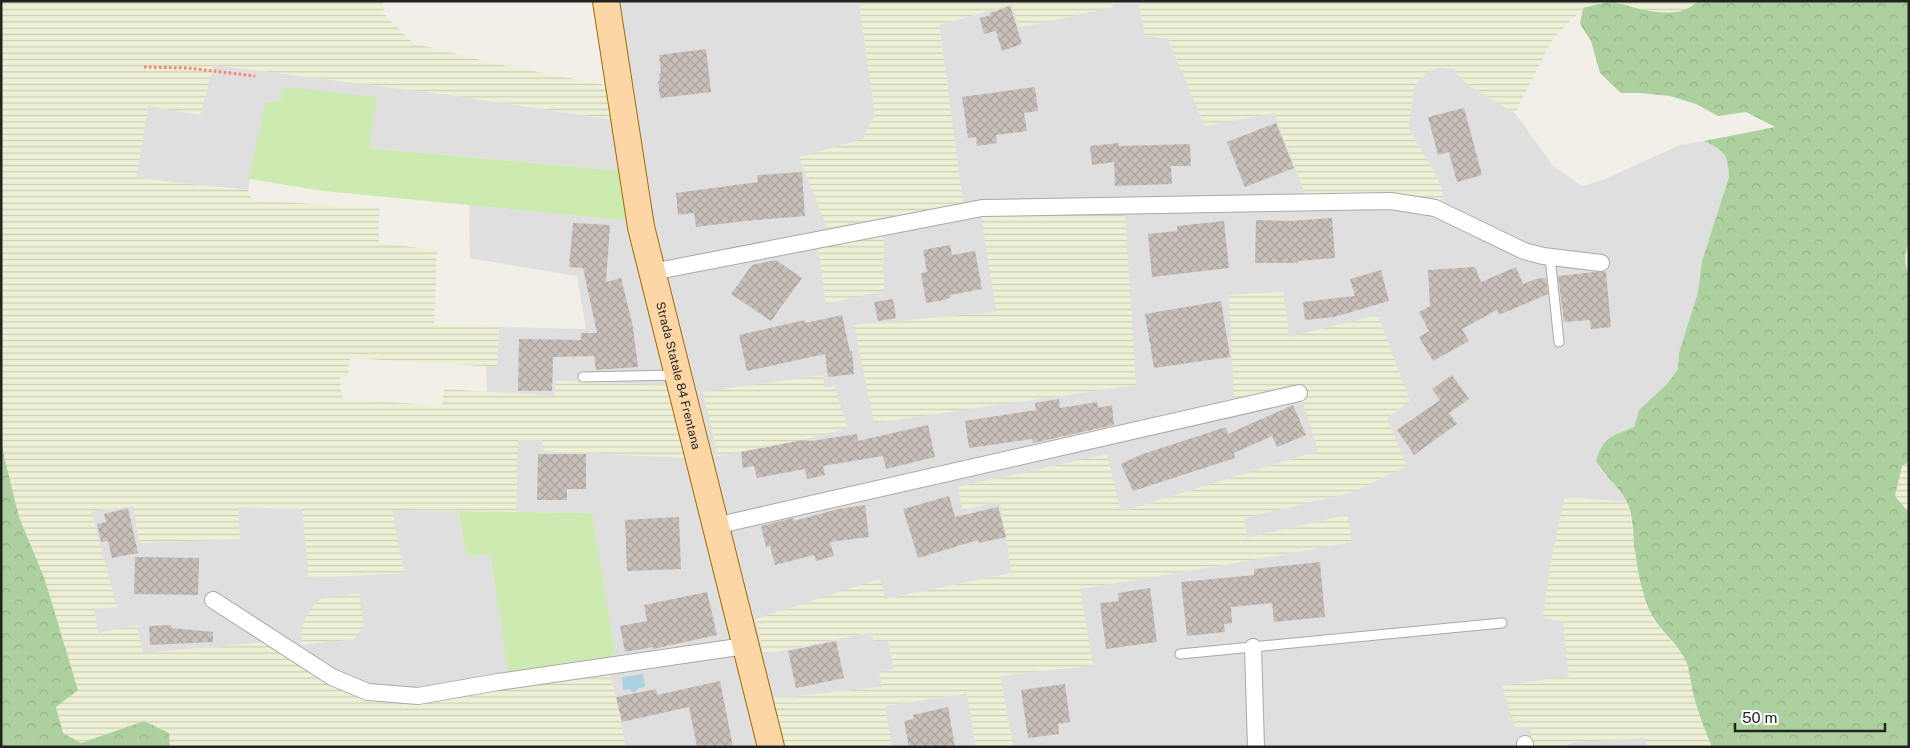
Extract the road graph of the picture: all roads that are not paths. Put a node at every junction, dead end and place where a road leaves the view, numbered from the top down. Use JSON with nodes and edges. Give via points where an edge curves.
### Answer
{"nodes":[{"id":1,"x":606,"y":1,"type":"edge"},
{"id":2,"x":1550,"y":257,"type":"junction"},
{"id":3,"x":1601,"y":263,"type":"dead end"},
{"id":4,"x":652,"y":272,"type":"junction"},
{"id":5,"x":1559,"y":342,"type":"dead end"},
{"id":6,"x":677,"y":375,"type":"junction"},
{"id":7,"x":582,"y":377,"type":"dead end"},
{"id":8,"x":1300,"y":393,"type":"dead end"},
{"id":9,"x":715,"y":526,"type":"junction"},
{"id":10,"x":213,"y":600,"type":"dead end"},
{"id":11,"x":1502,"y":623,"type":"dead end"},
{"id":12,"x":745,"y":646,"type":"junction"},
{"id":13,"x":1253,"y":648,"type":"junction"},
{"id":14,"x":1180,"y":654,"type":"dead end"},
{"id":15,"x":770,"y":747,"type":"edge"},
{"id":16,"x":1256,"y":747,"type":"edge"}],
"edges":[{"from":1,"to":4,"type":"main road","name":"Strada Statale 84 Frentana"},
{"from":2,"to":3,"type":"street"},
{"from":2,"to":4,"type":"street","via":[[1520,250],[1435,208],[1391,201],[1002,207],[982,208]]},
{"from":2,"to":5,"type":"lane"},
{"from":4,"to":6,"type":"main road","name":"Strada Statale 84 Frentana"},
{"from":6,"to":7,"type":"lane"},
{"from":6,"to":9,"type":"main road","name":"Strada Statale 84 Frentana"},
{"from":8,"to":9,"type":"street"},
{"from":9,"to":12,"type":"main road","name":"Strada Statale 84 Frentana"},
{"from":10,"to":12,"type":"street","via":[[332,677],[368,692],[418,696]]},
{"from":11,"to":13,"type":"lane"},
{"from":12,"to":15,"type":"main road","name":"Strada Statale 84 Frentana"},
{"from":13,"to":14,"type":"lane"},
{"from":13,"to":16,"type":"street"}]}
